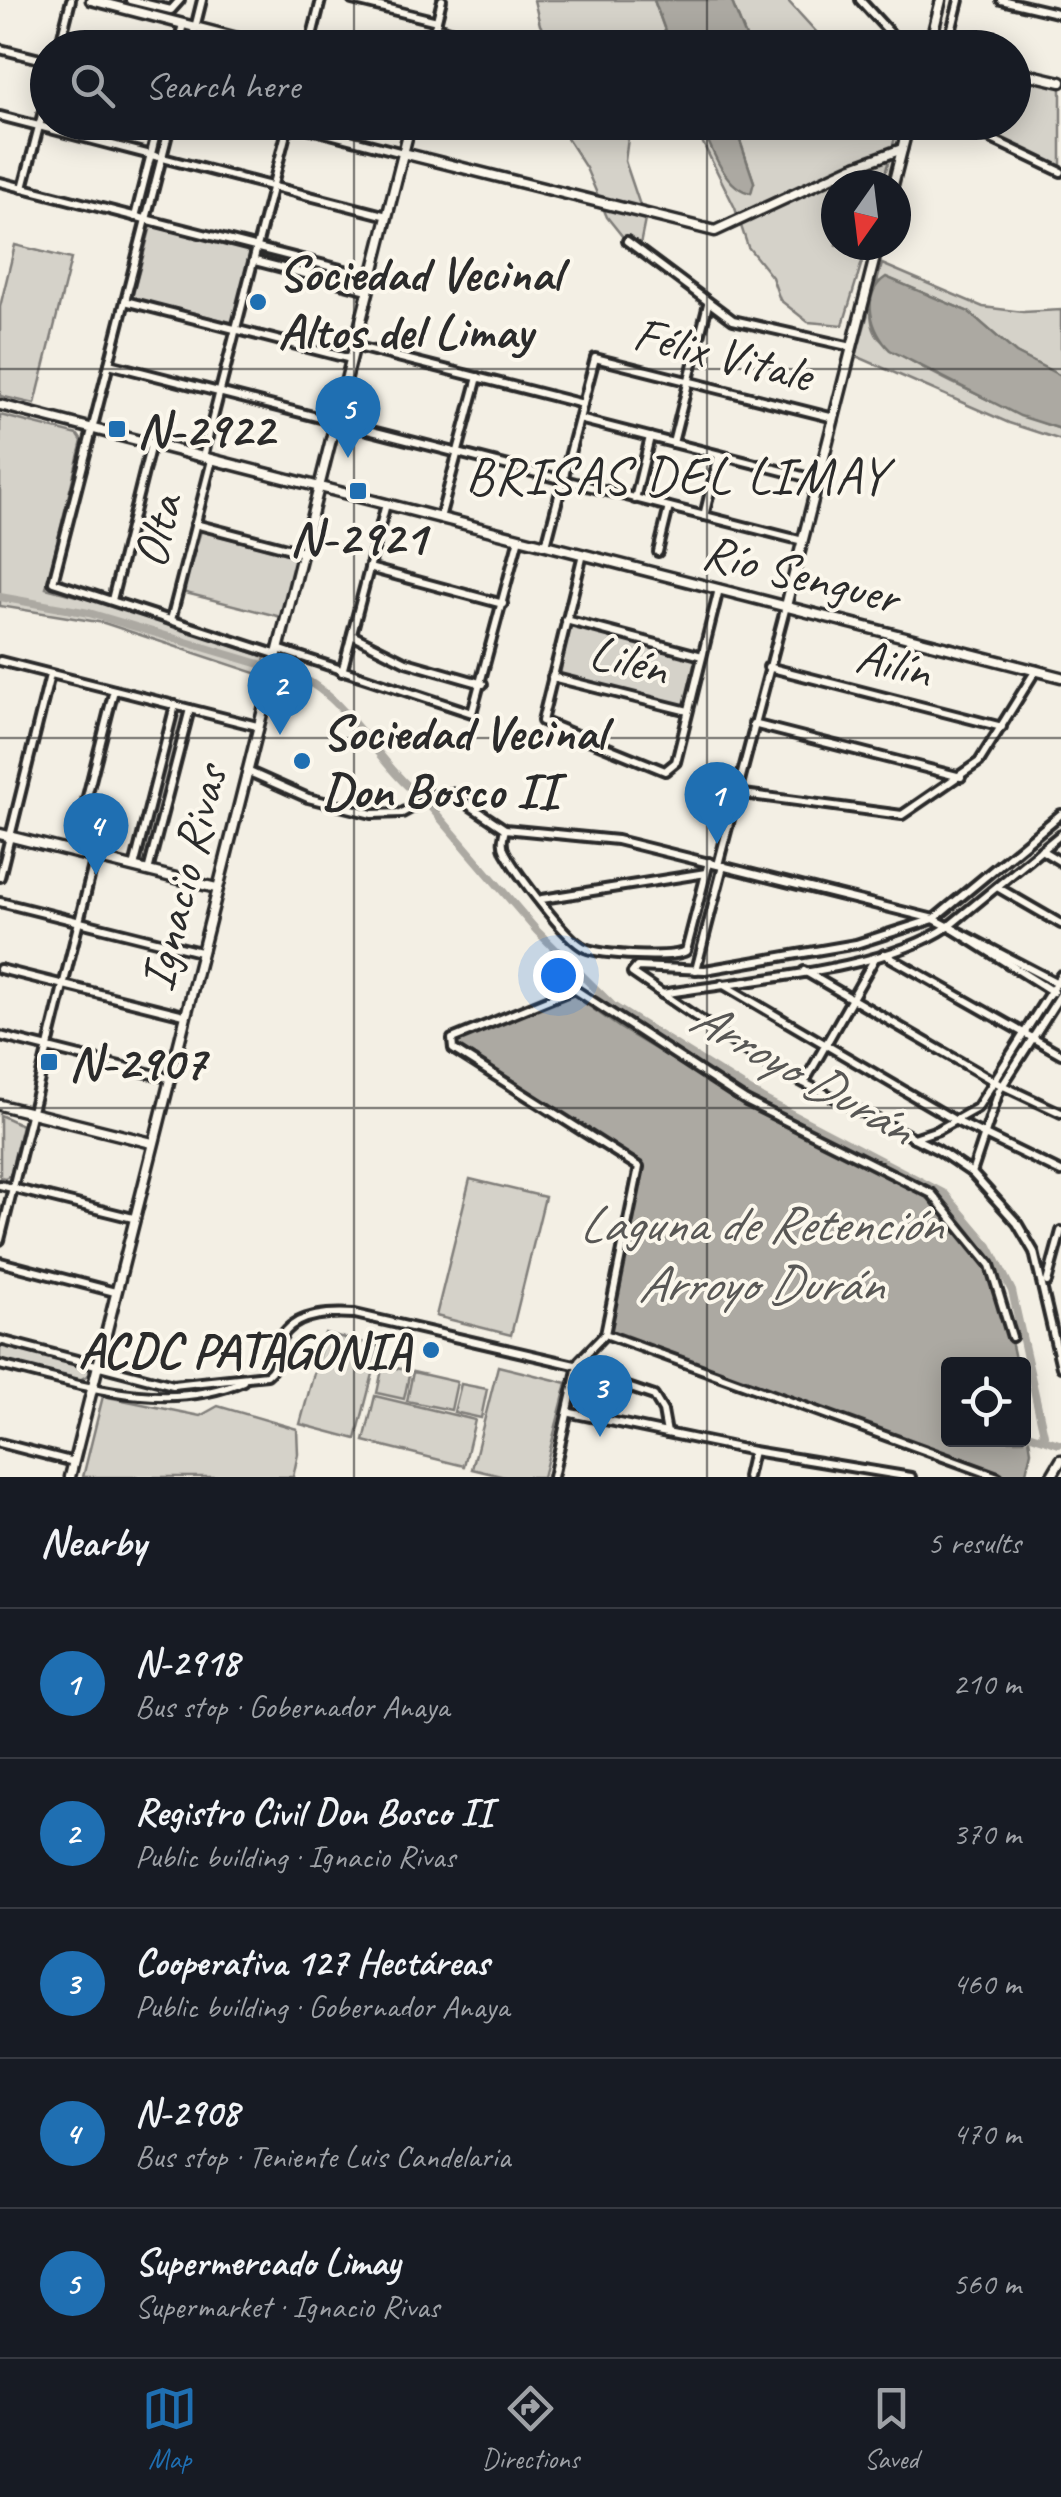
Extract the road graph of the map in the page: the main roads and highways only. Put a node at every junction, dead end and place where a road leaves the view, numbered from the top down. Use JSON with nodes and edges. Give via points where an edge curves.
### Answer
{"nodes":[{"id":1,"x":91,"y":0,"type":"edge"},
{"id":2,"x":940,"y":0,"type":"edge"},
{"id":3,"x":207,"y":30,"type":"edge"},
{"id":4,"x":932,"y":30,"type":"edge"},
{"id":5,"x":1031,"y":75,"type":"edge"},
{"id":6,"x":1061,"y":82,"type":"edge"},
{"id":7,"x":406,"y":140,"type":"edge"},
{"id":8,"x":904,"y":140,"type":"edge"},
{"id":9,"x":902,"y":149,"type":"junction"},
{"id":10,"x":403,"y":153,"type":"junction"},
{"id":11,"x":897,"y":170,"type":"edge"},
{"id":12,"x":874,"y":260,"type":"edge"},
{"id":13,"x":0,"y":406,"type":"edge"},
{"id":14,"x":319,"y":487,"type":"junction"},
{"id":15,"x":786,"y":606,"type":"junction"},
{"id":16,"x":1061,"y":677,"type":"edge"},
{"id":17,"x":0,"y":834,"type":"edge"},
{"id":18,"x":216,"y":888,"type":"junction"},
{"id":19,"x":0,"y":1106,"type":"edge"},
{"id":20,"x":152,"y":1143,"type":"junction"},
{"id":21,"x":1061,"y":1460,"type":"edge"},
{"id":22,"x":70,"y":1477,"type":"edge"},
{"id":23,"x":1051,"y":1477,"type":"edge"}],
"edges":[{"from":1,"to":3,"type":"main road"},
{"from":2,"to":4,"type":"main road"},
{"from":5,"to":6,"type":"main road"},
{"from":7,"to":10,"type":"main road","name":"Ignacio Rivas"},
{"from":8,"to":9,"type":"main road"},
{"from":9,"to":10,"type":"main road","via":[[714,231]]},
{"from":9,"to":11,"type":"main road"},
{"from":10,"to":14,"type":"main road","name":"Ignacio Rivas"},
{"from":12,"to":15,"type":"main road"},
{"from":13,"to":14,"type":"main road","name":"Río Senguer"},
{"from":14,"to":15,"type":"main road","name":"Río Senguer"},
{"from":14,"to":18,"type":"main road","name":"Ignacio Rivas"},
{"from":15,"to":16,"type":"main road","name":"Río Senguer"},
{"from":17,"to":18,"type":"main road"},
{"from":18,"to":20,"type":"main road","name":"Ignacio Rivas"},
{"from":19,"to":20,"type":"main road"},
{"from":20,"to":22,"type":"main road","name":"Ignacio Rivas"},
{"from":21,"to":23,"type":"main road"}]}
